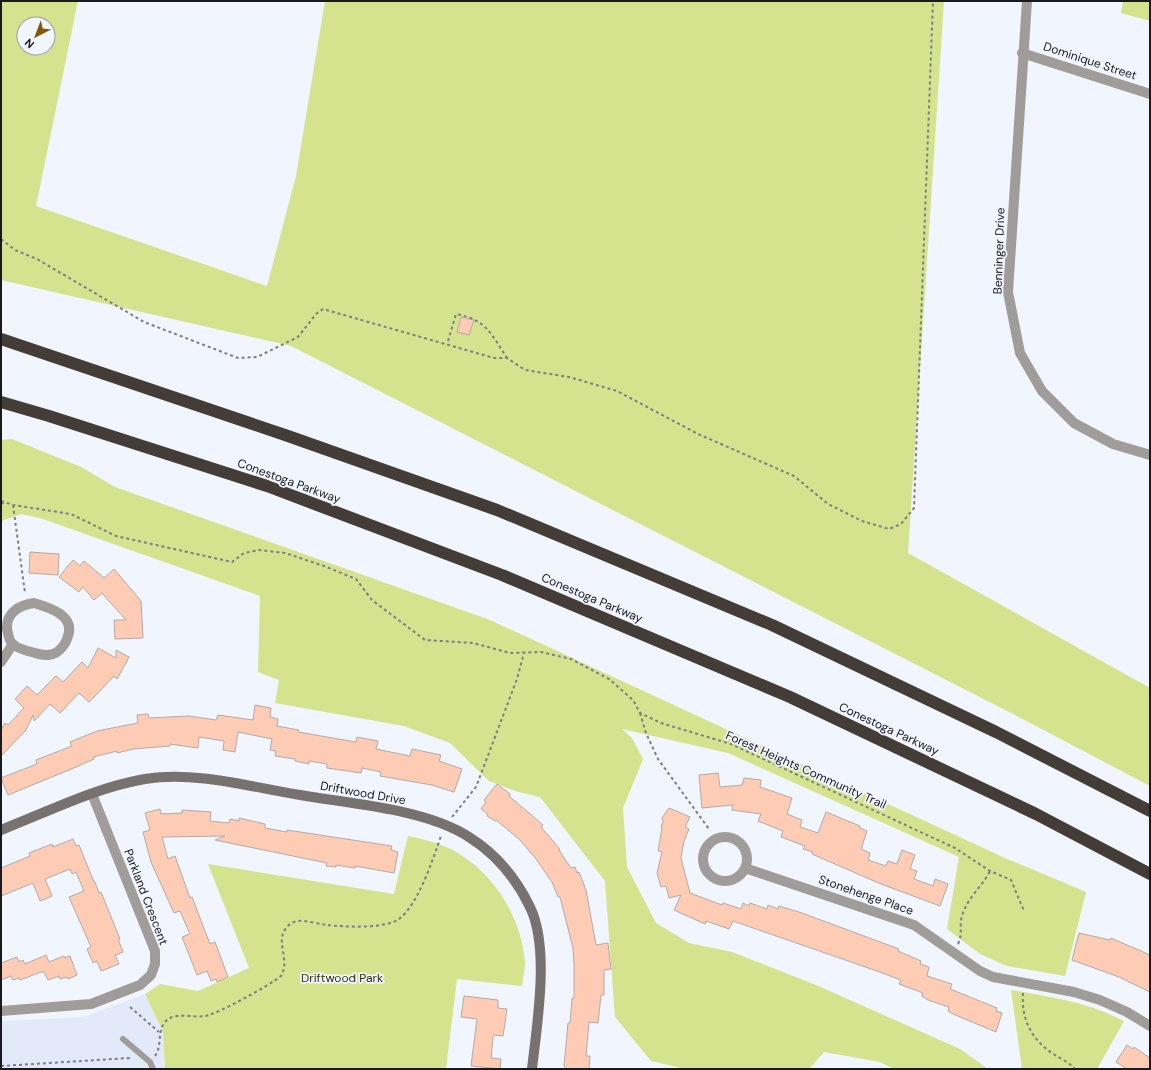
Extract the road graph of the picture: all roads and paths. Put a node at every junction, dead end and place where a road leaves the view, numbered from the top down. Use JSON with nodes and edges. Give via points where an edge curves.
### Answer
{"nodes":[{"id":1,"x":933,"y":1,"type":"edge"},
{"id":2,"x":1027,"y":1,"type":"edge"},
{"id":3,"x":1022,"y":53,"type":"junction"},
{"id":4,"x":1150,"y":94,"type":"edge"},
{"id":5,"x":1,"y":239,"type":"edge"},
{"id":6,"x":1,"y":339,"type":"edge"},
{"id":7,"x":448,"y":341,"type":"dead end"},
{"id":8,"x":507,"y":358,"type":"junction"},
{"id":9,"x":1,"y":402,"type":"edge"},
{"id":10,"x":1150,"y":455,"type":"edge"},
{"id":11,"x":1,"y":501,"type":"edge"},
{"id":12,"x":5,"y":502,"type":"junction"},
{"id":13,"x":1,"y":504,"type":"edge"},
{"id":14,"x":13,"y":505,"type":"junction"},
{"id":15,"x":25,"y":594,"type":"dead end"},
{"id":16,"x":13,"y":644,"type":"junction"},
{"id":17,"x":524,"y":654,"type":"junction"},
{"id":18,"x":1,"y":662,"type":"edge"},
{"id":19,"x":640,"y":713,"type":"junction"},
{"id":20,"x":92,"y":794,"type":"junction"},
{"id":21,"x":1150,"y":811,"type":"edge"},
{"id":22,"x":454,"y":814,"type":"dead end"},
{"id":23,"x":709,"y":829,"type":"dead end"},
{"id":24,"x":1,"y":830,"type":"edge"},
{"id":25,"x":441,"y":836,"type":"dead end"},
{"id":26,"x":745,"y":868,"type":"junction"},
{"id":27,"x":990,"y":871,"type":"junction"},
{"id":28,"x":1150,"y":874,"type":"edge"},
{"id":29,"x":1024,"y":911,"type":"dead end"},
{"id":30,"x":953,"y":951,"type":"junction"},
{"id":31,"x":1024,"y":983,"type":"junction"},
{"id":32,"x":130,"y":1007,"type":"dead end"},
{"id":33,"x":1,"y":1011,"type":"edge"},
{"id":34,"x":1150,"y":1026,"type":"edge"},
{"id":35,"x":159,"y":1032,"type":"junction"},
{"id":36,"x":123,"y":1039,"type":"dead end"},
{"id":37,"x":134,"y":1048,"type":"junction"},
{"id":38,"x":150,"y":1062,"type":"junction"},
{"id":39,"x":1,"y":1066,"type":"edge"},
{"id":40,"x":153,"y":1069,"type":"edge"},
{"id":41,"x":532,"y":1069,"type":"edge"},
{"id":42,"x":1075,"y":1069,"type":"edge"}],
"edges":[{"from":1,"to":8,"type":"path","via":[[914,508],[900,524],[889,529],[862,521],[828,504],[794,476],[698,434],[617,391],[570,377],[525,370]]},
{"from":2,"to":3,"type":"street","name":"Benninger Drive"},
{"from":3,"to":4,"type":"street","name":"Dominique Street"},
{"from":3,"to":10,"type":"street","name":"Benninger Drive","via":[[1008,292],[1020,353],[1042,391],[1074,423],[1113,444]]},
{"from":5,"to":8,"type":"path","via":[[15,250],[37,259],[144,322],[238,358],[257,357],[298,337],[323,309],[494,358]]},
{"from":6,"to":21,"type":"highway","via":[[497,510],[772,625],[996,732]]},
{"from":7,"to":8,"type":"path","via":[[456,314],[471,316],[486,326]]},
{"from":9,"to":28,"type":"highway","name":"Conestoga Parkway","via":[[267,486],[502,575],[790,698],[1036,814]]},
{"from":11,"to":12,"type":"path"},
{"from":12,"to":13,"type":"path"},
{"from":12,"to":14,"type":"path"},
{"from":14,"to":15,"type":"path"},
{"from":14,"to":17,"type":"path","via":[[71,514],[116,536],[232,562],[244,553],[259,550],[285,553],[356,579],[372,600],[425,640],[473,643]]},
{"from":16,"to":16,"type":"street","via":[[44,656],[53,654],[67,642],[70,627],[62,614],[53,609],[25,604],[10,614],[7,624],[8,636]]},
{"from":16,"to":18,"type":"street"},
{"from":17,"to":19,"type":"path","via":[[541,652],[571,659],[609,679],[633,700]]},
{"from":17,"to":22,"type":"path","via":[[476,787]]},
{"from":19,"to":23,"type":"path","via":[[658,759]]},
{"from":19,"to":27,"type":"path","name":"Forest Heights Community Trail","via":[[661,723],[731,744],[955,848]]},
{"from":20,"to":24,"type":"street","name":"Driftwood Drive"},
{"from":20,"to":33,"type":"street","name":"Parkland Crescent","via":[[154,951],[155,964],[151,975],[140,985],[91,1004]]},
{"from":20,"to":41,"type":"street","name":"Driftwood Drive","via":[[144,779],[183,777],[413,814],[436,820],[469,837],[488,850],[514,878],[531,909],[538,937],[542,985]]},
{"from":25,"to":35,"type":"path","via":[[412,903],[399,919],[381,926],[333,926],[298,921],[292,923],[284,931],[282,938],[286,959],[284,970],[278,978],[220,1011],[206,1016],[171,1017]]},
{"from":26,"to":26,"type":"street","via":[[747,861],[744,848],[733,838],[719,838],[705,850],[704,865],[714,878],[733,879]]},
{"from":26,"to":30,"type":"street","name":"Stonehenge Place","via":[[900,919],[928,933]]},
{"from":27,"to":29,"type":"path","name":"Forest Heights Community Trail","via":[[1012,880]]},
{"from":27,"to":30,"type":"path","via":[[967,902],[961,917],[960,940]]},
{"from":30,"to":31,"type":"street","name":"Stonehenge Place","via":[[980,971]]},
{"from":31,"to":34,"type":"street","name":"Stonehenge Place","via":[[1074,992],[1100,1000]]},
{"from":31,"to":42,"type":"path","via":[[1023,1012],[1031,1032],[1044,1047]]},
{"from":32,"to":35,"type":"path"},
{"from":35,"to":38,"type":"path","via":[[159,1051]]},
{"from":36,"to":37,"type":"lane"},
{"from":37,"to":38,"type":"lane"},
{"from":37,"to":39,"type":"path","via":[[130,1058]]},
{"from":38,"to":40,"type":"lane"}]}
